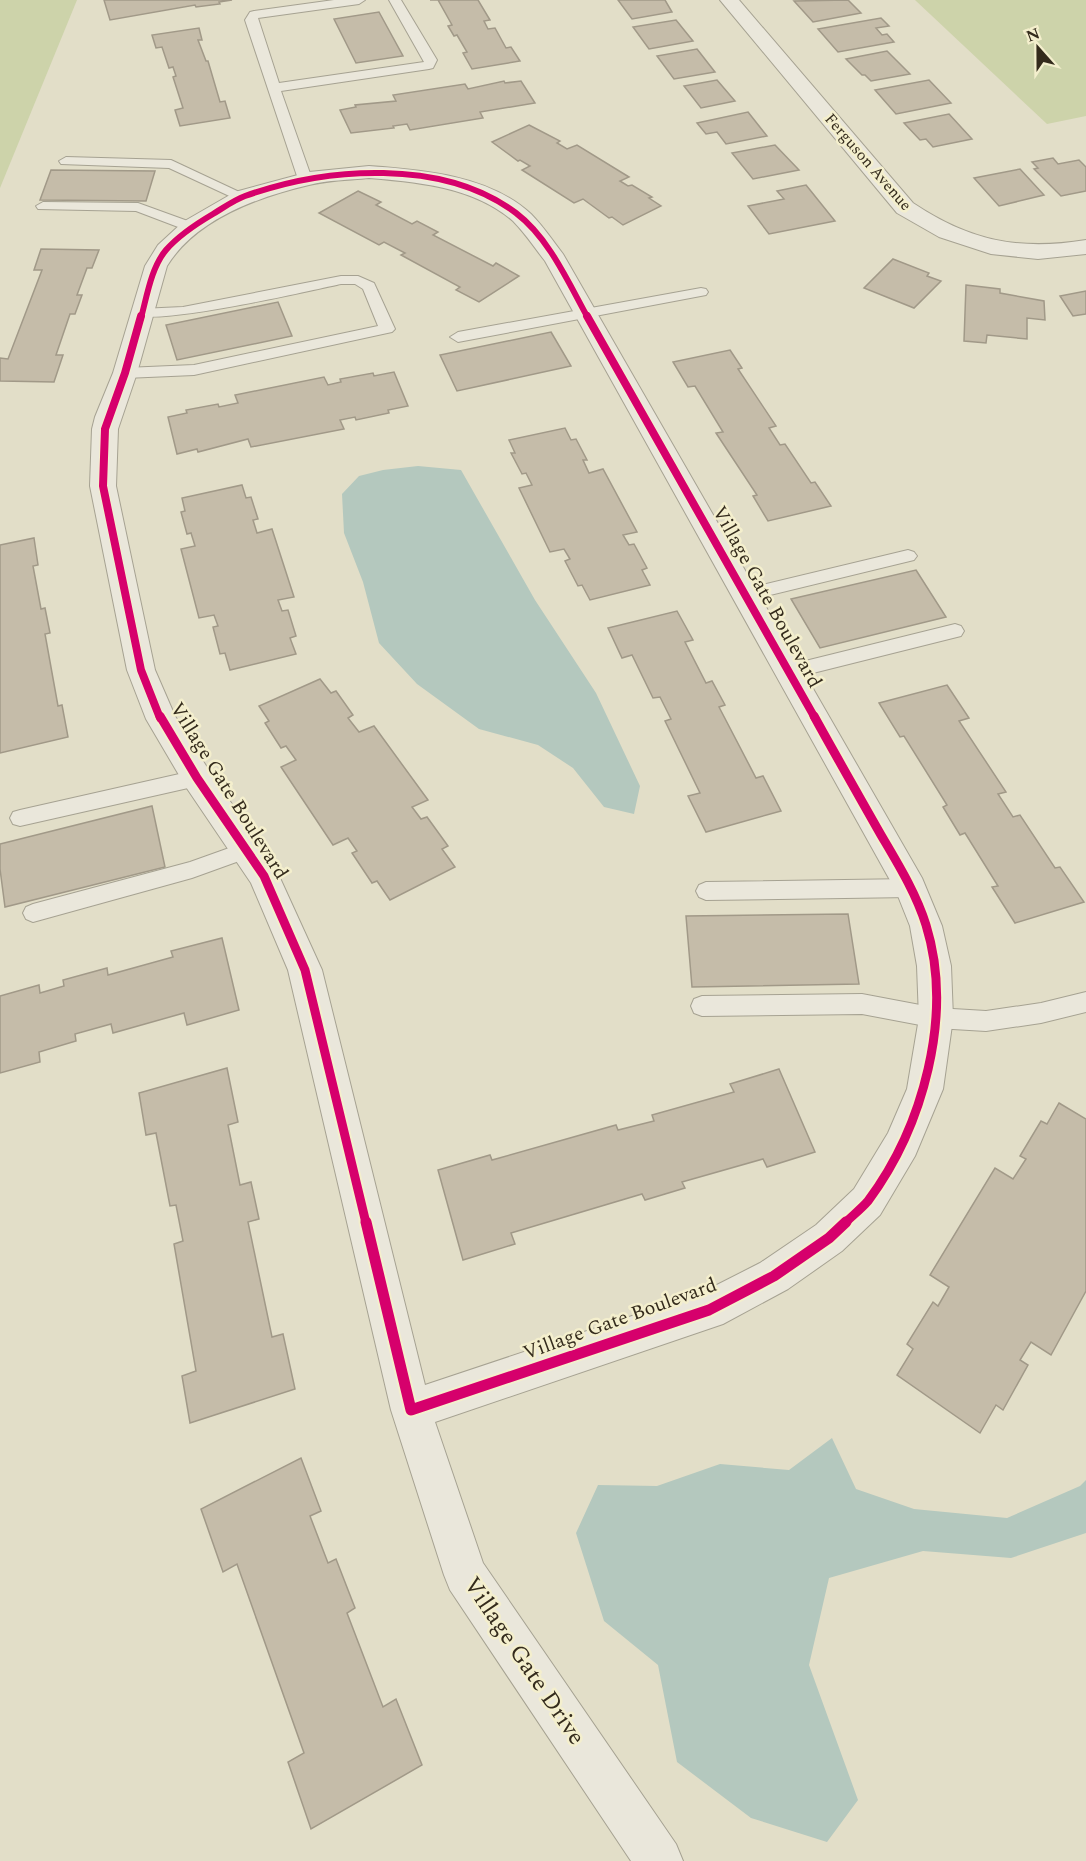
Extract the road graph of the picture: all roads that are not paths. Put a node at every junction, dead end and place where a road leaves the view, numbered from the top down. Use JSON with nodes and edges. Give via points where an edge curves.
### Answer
{"nodes":[{"id":1,"x":359,"y":0,"type":"edge"},
{"id":2,"x":395,"y":0,"type":"edge"},
{"id":3,"x":729,"y":0,"type":"edge"},
{"id":4,"x":274,"y":88,"type":"junction"},
{"id":5,"x":66,"y":161,"type":"dead end"},
{"id":6,"x":305,"y":178,"type":"junction"},
{"id":7,"x":243,"y":197,"type":"junction"},
{"id":8,"x":43,"y":207,"type":"dead end"},
{"id":9,"x":191,"y":227,"type":"junction"},
{"id":10,"x":1086,"y":247,"type":"edge"},
{"id":11,"x":701,"y":292,"type":"dead end"},
{"id":12,"x":140,"y":313,"type":"junction"},
{"id":13,"x":586,"y":314,"type":"junction"},
{"id":14,"x":458,"y":337,"type":"dead end"},
{"id":15,"x":125,"y":373,"type":"junction"},
{"id":16,"x":908,"y":556,"type":"dead end"},
{"id":17,"x":745,"y":595,"type":"junction"},
{"id":18,"x":955,"y":631,"type":"dead end"},
{"id":19,"x":789,"y":672,"type":"junction"},
{"id":20,"x":197,"y":778,"type":"junction"},
{"id":21,"x":20,"y":818,"type":"dead end"},
{"id":22,"x":246,"y":850,"type":"junction"},
{"id":23,"x":911,"y":888,"type":"junction"},
{"id":24,"x":706,"y":891,"type":"dead end"},
{"id":25,"x":33,"y":913,"type":"dead end"},
{"id":26,"x":1086,"y":1002,"type":"edge"},
{"id":27,"x":702,"y":1006,"type":"dead end"},
{"id":28,"x":936,"y":1018,"type":"junction"},
{"id":29,"x":411,"y":1410,"type":"junction"},
{"id":30,"x":658,"y":1861,"type":"edge"}],
"edges":[{"from":1,"to":4,"type":"lane","via":[[254,15],[251,20]]},
{"from":2,"to":4,"type":"lane","via":[[431,60],[429,65]]},
{"from":3,"to":10,"type":"street","name":"Ferguson Avenue","via":[[905,208],[924,222],[948,235],[1010,251]]},
{"from":4,"to":6,"type":"lane"},
{"from":5,"to":7,"type":"lane","via":[[171,165]]},
{"from":6,"to":7,"type":"street","name":"Village Gate Boulevard"},
{"from":6,"to":13,"type":"street","name":"Village Gate Boulevard","via":[[342,173],[402,174],[491,198],[517,213],[537,235]]},
{"from":7,"to":9,"type":"street","name":"Village Gate Boulevard"},
{"from":8,"to":9,"type":"lane","via":[[138,207]]},
{"from":9,"to":12,"type":"street","name":"Village Gate Boulevard","via":[[166,250],[156,266]]},
{"from":11,"to":13,"type":"lane"},
{"from":12,"to":15,"type":"street","name":"Village Gate Boulevard"},
{"from":12,"to":15,"type":"lane","via":[[183,311],[358,280],[369,286],[387,329],[194,370]]},
{"from":13,"to":14,"type":"lane"},
{"from":13,"to":17,"type":"street","name":"Village Gate Boulevard"},
{"from":15,"to":20,"type":"street","name":"Village Gate Boulevard","via":[[105,429],[103,486],[141,670],[161,719]]},
{"from":16,"to":17,"type":"lane"},
{"from":17,"to":19,"type":"street","name":"Village Gate Boulevard"},
{"from":18,"to":19,"type":"lane"},
{"from":19,"to":23,"type":"street","name":"Village Gate Boulevard"},
{"from":20,"to":21,"type":"lane"},
{"from":20,"to":22,"type":"street","name":"Village Gate Boulevard"},
{"from":22,"to":25,"type":"lane","via":[[192,870]]},
{"from":22,"to":29,"type":"street","name":"Village Gate Boulevard","via":[[264,876],[305,970]]},
{"from":23,"to":24,"type":"lane"},
{"from":23,"to":28,"type":"street","name":"Village Gate Boulevard","via":[[934,966]]},
{"from":26,"to":28,"type":"lane","via":[[986,1021]]},
{"from":27,"to":28,"type":"lane","via":[[862,1004]]},
{"from":28,"to":29,"type":"street","name":"Village Gate Boulevard","via":[[925,1089],[902,1144],[867,1202],[829,1238],[774,1276],[709,1310]]},
{"from":29,"to":30,"type":"street","name":"Village Gate Drive","via":[[465,1575]]}]}
